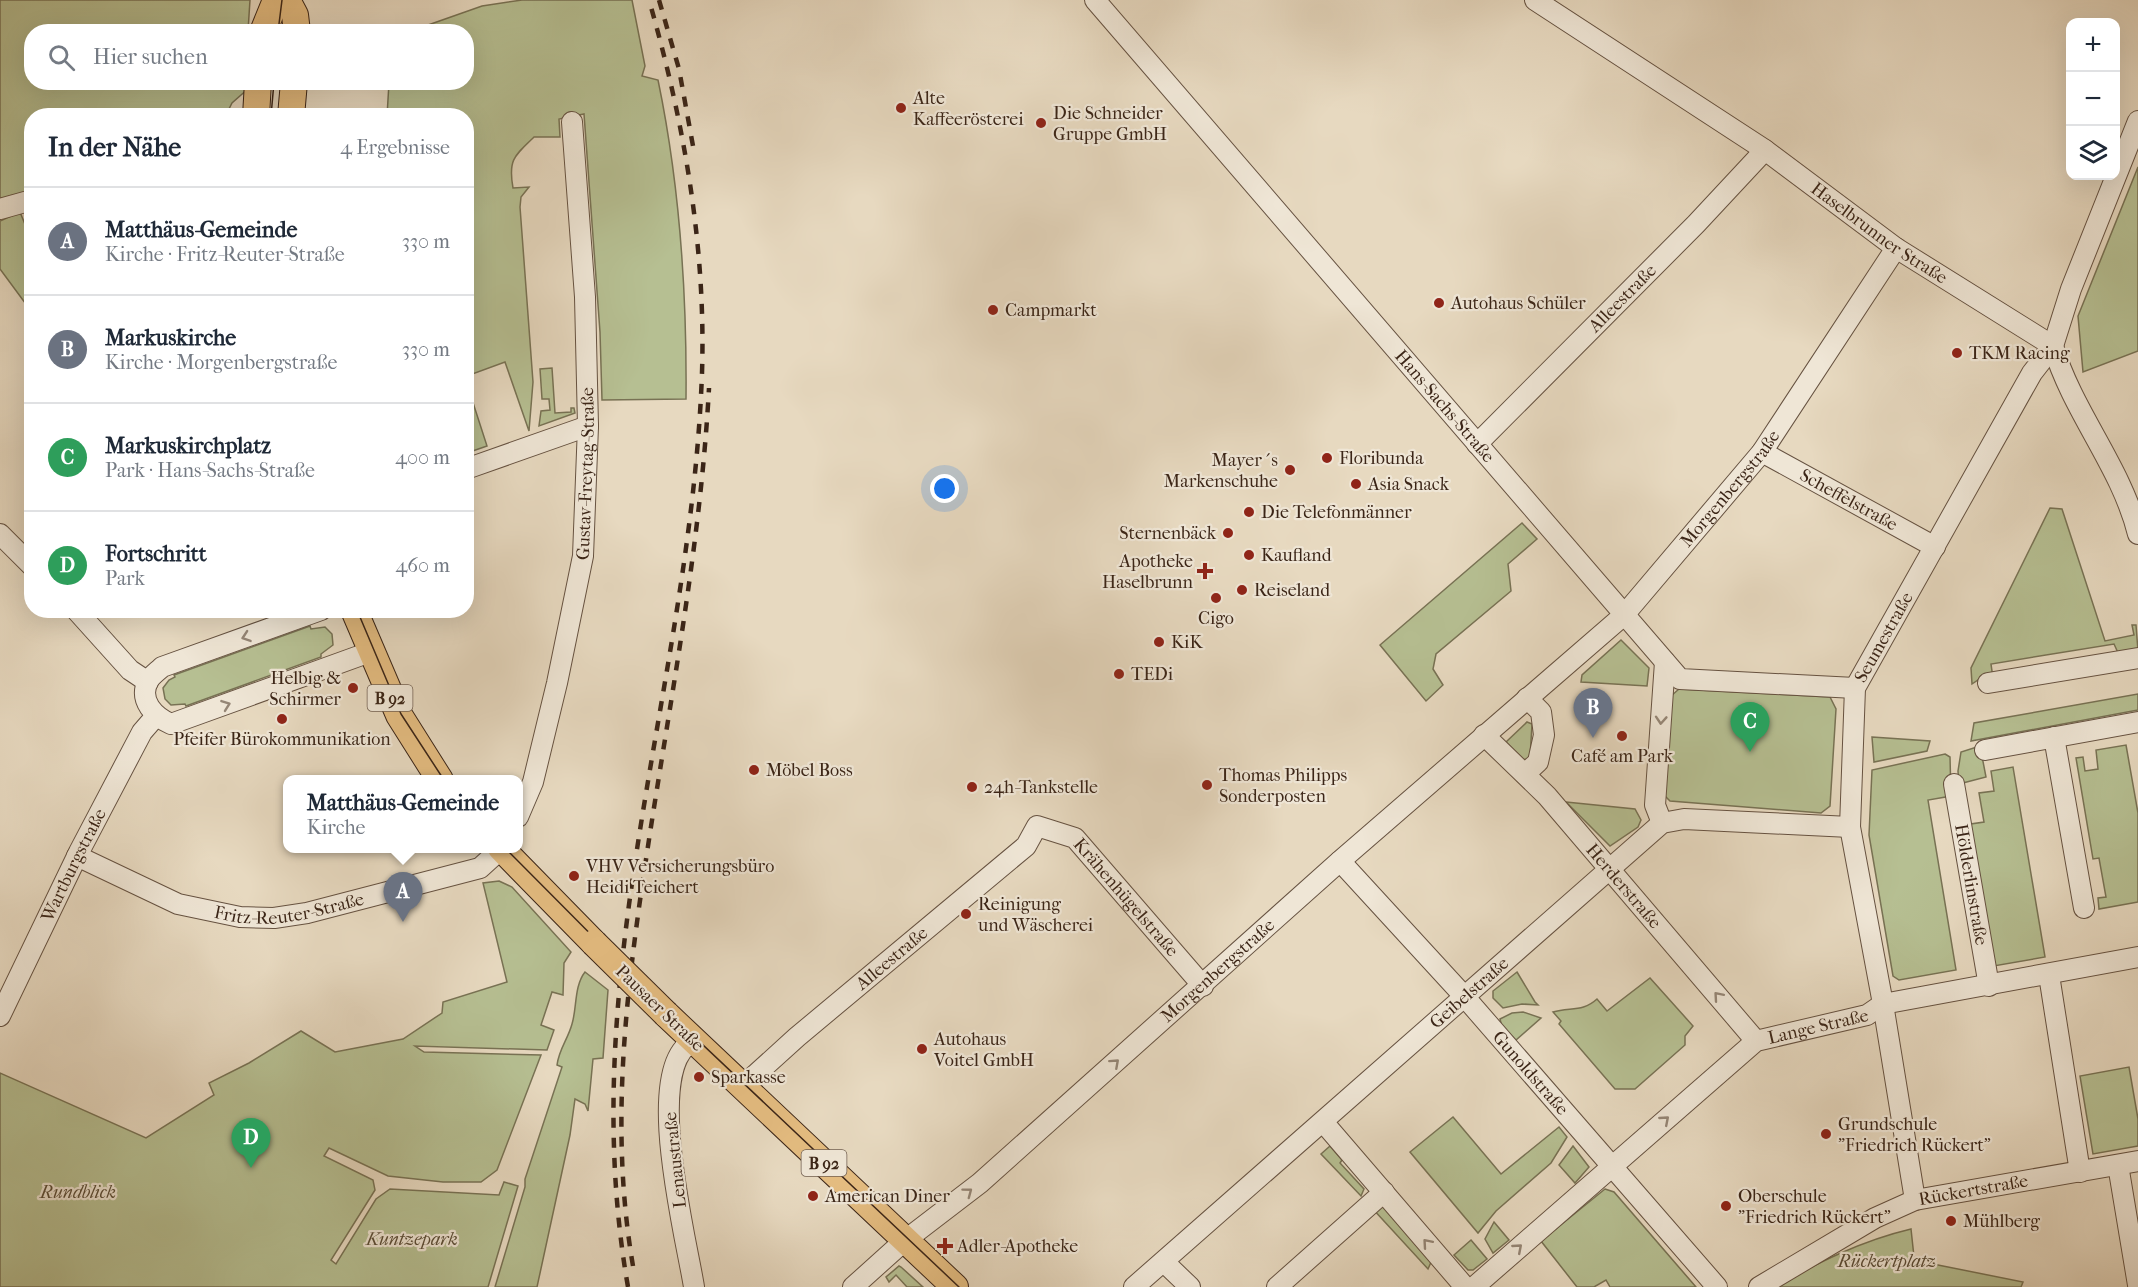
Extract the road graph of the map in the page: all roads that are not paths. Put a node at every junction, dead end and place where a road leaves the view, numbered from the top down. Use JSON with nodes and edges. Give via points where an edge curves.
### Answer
{"nodes":[{"id":1,"x":276,"y":0,"type":"edge"},
{"id":2,"x":288,"y":0,"type":"edge"},
{"id":3,"x":1095,"y":0,"type":"edge"},
{"id":4,"x":1535,"y":0,"type":"edge"},
{"id":5,"x":266,"y":24,"type":"edge"},
{"id":6,"x":296,"y":24,"type":"edge"},
{"id":7,"x":258,"y":90,"type":"edge"},
{"id":8,"x":293,"y":90,"type":"edge"},
{"id":9,"x":256,"y":108,"type":"edge"},
{"id":10,"x":292,"y":108,"type":"edge"},
{"id":11,"x":2138,"y":121,"type":"edge"},
{"id":12,"x":572,"y":122,"type":"dead end"},
{"id":13,"x":1765,"y":150,"type":"junction"},
{"id":14,"x":24,"y":202,"type":"edge"},
{"id":15,"x":0,"y":209,"type":"edge"},
{"id":16,"x":1896,"y":248,"type":"junction"},
{"id":17,"x":2053,"y":346,"type":"junction"},
{"id":18,"x":588,"y":426,"type":"junction"},
{"id":19,"x":1477,"y":444,"type":"junction"},
{"id":20,"x":1762,"y":452,"type":"junction"},
{"id":21,"x":474,"y":466,"type":"edge"},
{"id":22,"x":0,"y":534,"type":"edge"},
{"id":23,"x":2138,"y":534,"type":"edge"},
{"id":24,"x":1935,"y":547,"type":"junction"},
{"id":25,"x":24,"y":558,"type":"edge"},
{"id":26,"x":1624,"y":615,"type":"junction"},
{"id":27,"x":82,"y":618,"type":"edge"},
{"id":28,"x":299,"y":618,"type":"edge"},
{"id":29,"x":357,"y":618,"type":"edge"},
{"id":30,"x":370,"y":652,"type":"junction"},
{"id":31,"x":2138,"y":658,"type":"edge"},
{"id":32,"x":1665,"y":662,"type":"junction"},
{"id":33,"x":148,"y":682,"type":"junction"},
{"id":34,"x":1988,"y":683,"type":"dead end"},
{"id":35,"x":1855,"y":688,"type":"junction"},
{"id":36,"x":1527,"y":698,"type":"junction"},
{"id":37,"x":163,"y":720,"type":"junction"},
{"id":38,"x":2138,"y":722,"type":"edge"},
{"id":39,"x":1484,"y":735,"type":"junction"},
{"id":40,"x":2054,"y":737,"type":"junction"},
{"id":41,"x":1985,"y":750,"type":"dead end"},
{"id":42,"x":1525,"y":774,"type":"junction"},
{"id":43,"x":437,"y":775,"type":"edge"},
{"id":44,"x":1954,"y":784,"type":"dead end"},
{"id":45,"x":523,"y":807,"type":"edge"},
{"id":46,"x":1662,"y":823,"type":"junction"},
{"id":47,"x":1038,"y":826,"type":"joint"},
{"id":48,"x":1850,"y":827,"type":"junction"},
{"id":49,"x":497,"y":853,"type":"edge"},
{"id":50,"x":505,"y":853,"type":"edge"},
{"id":51,"x":77,"y":856,"type":"junction"},
{"id":52,"x":1340,"y":861,"type":"junction"},
{"id":53,"x":1608,"y":868,"type":"junction"},
{"id":54,"x":2084,"y":908,"type":"dead end"},
{"id":55,"x":2138,"y":957,"type":"edge"},
{"id":56,"x":2049,"y":975,"type":"junction"},
{"id":57,"x":1203,"y":986,"type":"junction"},
{"id":58,"x":1989,"y":986,"type":"junction"},
{"id":59,"x":1463,"y":995,"type":"junction"},
{"id":60,"x":1883,"y":1004,"type":"junction"},
{"id":61,"x":0,"y":1016,"type":"edge"},
{"id":62,"x":694,"y":1041,"type":"junction"},
{"id":63,"x":1756,"y":1041,"type":"junction"},
{"id":64,"x":743,"y":1086,"type":"junction"},
{"id":65,"x":1324,"y":1123,"type":"junction"},
{"id":66,"x":2138,"y":1161,"type":"edge"},
{"id":67,"x":2118,"y":1165,"type":"junction"},
{"id":68,"x":1611,"y":1166,"type":"junction"},
{"id":69,"x":2080,"y":1172,"type":"junction"},
{"id":70,"x":1384,"y":1192,"type":"junction"},
{"id":71,"x":1915,"y":1200,"type":"junction"},
{"id":72,"x":905,"y":1240,"type":"junction"},
{"id":73,"x":1164,"y":1262,"type":"junction"},
{"id":74,"x":2138,"y":1285,"type":"edge"},
{"id":75,"x":694,"y":1287,"type":"edge"},
{"id":76,"x":853,"y":1287,"type":"edge"},
{"id":77,"x":955,"y":1287,"type":"edge"},
{"id":78,"x":1134,"y":1287,"type":"edge"},
{"id":79,"x":1190,"y":1287,"type":"edge"},
{"id":80,"x":1277,"y":1287,"type":"edge"},
{"id":81,"x":1465,"y":1287,"type":"edge"},
{"id":82,"x":1474,"y":1287,"type":"edge"},
{"id":83,"x":1717,"y":1287,"type":"edge"},
{"id":84,"x":1759,"y":1287,"type":"edge"}],
"edges":[{"from":1,"to":5,"type":"main road"},
{"from":2,"to":6,"type":"main road"},
{"from":3,"to":19,"type":"street","name":"Hans-Sachs-Straße"},
{"from":4,"to":13,"type":"street","name":"Haselbrunner Straße"},
{"from":7,"to":9,"type":"main road"},
{"from":8,"to":10,"type":"main road"},
{"from":11,"to":17,"type":"street","name":"Seumestraße","via":[[2071,289]]},
{"from":12,"to":18,"type":"street","name":"Gustav-Freytag-Straße","via":[[585,297]]},
{"from":13,"to":16,"type":"street","name":"Haselbrunner Straße"},
{"from":13,"to":19,"type":"street","name":"Alleestraße"},
{"from":14,"to":15,"type":"street"},
{"from":16,"to":17,"type":"street","name":"Haselbrunner Straße"},
{"from":16,"to":20,"type":"street","name":"Morgenbergstraße"},
{"from":17,"to":23,"type":"street","via":[[2063,379],[2124,490]]},
{"from":17,"to":24,"type":"street","name":"Seumestraße","via":[[2032,373]]},
{"from":18,"to":21,"type":"street"},
{"from":18,"to":45,"type":"street","name":"Gustav-Freytag-Straße","via":[[583,556],[544,738]]},
{"from":19,"to":26,"type":"street","name":"Hans-Sachs-Straße"},
{"from":20,"to":24,"type":"street","name":"Scheffelstraße"},
{"from":20,"to":26,"type":"street","name":"Morgenbergstraße"},
{"from":22,"to":25,"type":"street"},
{"from":24,"to":35,"type":"street","name":"Seumestraße"},
{"from":26,"to":32,"type":"street","name":"Hans-Sachs-Straße"},
{"from":26,"to":36,"type":"street","name":"Morgenbergstraße"},
{"from":27,"to":33,"type":"street","via":[[130,670]]},
{"from":28,"to":33,"type":"street","one_way":true,"via":[[162,667]]},
{"from":29,"to":30,"type":"main road","number":"B 92"},
{"from":37,"to":30,"type":"street","one_way":true},
{"from":30,"to":43,"type":"main road","number":"B 92","via":[[399,716]]},
{"from":31,"to":34,"type":"street"},
{"from":32,"to":35,"type":"street","name":"Hans-Sachs-Straße","via":[[1680,679]]},
{"from":32,"to":46,"type":"street","one_way":true,"via":[[1655,805]]},
{"from":33,"to":37,"type":"street","via":[[146,701]]},
{"from":35,"to":48,"type":"street","name":"Seumestraße"},
{"from":36,"to":39,"type":"street","name":"Morgenbergstraße"},
{"from":36,"to":42,"type":"street","via":[[1541,712],[1544,735],[1538,762]]},
{"from":37,"to":51,"type":"street","name":"Wartburgstraße","via":[[142,732]]},
{"from":38,"to":40,"type":"street"},
{"from":39,"to":42,"type":"street","name":"Herderstraße"},
{"from":39,"to":52,"type":"street","name":"Morgenbergstraße"},
{"from":40,"to":41,"type":"street"},
{"from":40,"to":54,"type":"street"},
{"from":42,"to":53,"type":"street","name":"Herderstraße"},
{"from":44,"to":58,"type":"street","name":"Hölderlinstraße"},
{"from":46,"to":48,"type":"street","via":[[1674,818]]},
{"from":46,"to":53,"type":"street","name":"Geibelstraße"},
{"from":47,"to":57,"type":"street","name":"Krähenhügelstraße","via":[[1075,838]]},
{"from":47,"to":64,"type":"street","name":"Alleestraße","via":[[1026,846]]},
{"from":48,"to":60,"type":"street","name":"Seumestraße"},
{"from":49,"to":51,"type":"street","name":"Fritz-Reuter-Straße","via":[[480,868],[274,918],[203,912]]},
{"from":50,"to":62,"type":"main road","name":"Pausaer Straße","number":"B 92","bridge":true},
{"from":51,"to":61,"type":"street","name":"Wartburgstraße"},
{"from":52,"to":57,"type":"street","name":"Morgenbergstraße"},
{"from":52,"to":59,"type":"street","name":"Gunoldstraße"},
{"from":53,"to":59,"type":"street","name":"Geibelstraße"},
{"from":63,"to":53,"type":"street","name":"Herderstraße","one_way":true},
{"from":55,"to":56,"type":"street","name":"Lange Straße"},
{"from":56,"to":58,"type":"street","name":"Lange Straße"},
{"from":56,"to":69,"type":"street"},
{"from":72,"to":57,"type":"street","name":"Morgenbergstraße","one_way":true,"via":[[980,1183]]},
{"from":58,"to":60,"type":"street","name":"Lange Straße"},
{"from":59,"to":65,"type":"street","name":"Geibelstraße"},
{"from":59,"to":68,"type":"street","name":"Gunoldstraße"},
{"from":60,"to":63,"type":"street","name":"Lange Straße","via":[[1867,1015]]},
{"from":60,"to":71,"type":"street","name":"Seumestraße"},
{"from":62,"to":64,"type":"main road","name":"Pausaer Straße","number":"B 92"},
{"from":62,"to":75,"type":"street","name":"Lenaustraße","via":[[673,1064],[670,1089],[673,1171]]},
{"from":68,"to":63,"type":"street","name":"Lange Straße","one_way":true},
{"from":64,"to":72,"type":"main road","name":"Pausaer Straße","number":"B 92"},
{"from":65,"to":70,"type":"street"},
{"from":65,"to":73,"type":"street","name":"Geibelstraße"},
{"from":66,"to":67,"type":"street","name":"Rückertstraße"},
{"from":67,"to":69,"type":"street","name":"Rückertstraße"},
{"from":67,"to":74,"type":"street"},
{"from":82,"to":68,"type":"street","name":"Lange Straße","one_way":true},
{"from":68,"to":83,"type":"street","name":"Gunoldstraße"},
{"from":69,"to":71,"type":"street","name":"Rückertstraße"},
{"from":70,"to":80,"type":"street"},
{"from":81,"to":70,"type":"street","one_way":true},
{"from":71,"to":84,"type":"street","name":"Rückertstraße","via":[[1875,1218]]},
{"from":72,"to":76,"type":"street","name":"Morgenbergstraße"},
{"from":72,"to":77,"type":"main road","name":"Pausaer Straße","number":"B 92"},
{"from":73,"to":78,"type":"street","name":"Geibelstraße"},
{"from":73,"to":79,"type":"street"}]}
